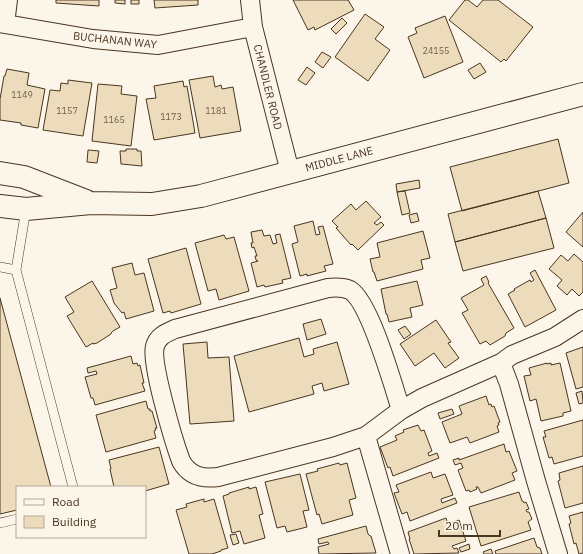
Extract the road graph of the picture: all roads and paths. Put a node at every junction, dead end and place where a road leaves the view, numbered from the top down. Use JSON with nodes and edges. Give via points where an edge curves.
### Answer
{"nodes":[{"id":1,"x":8,"y":0,"type":"edge"},
{"id":2,"x":250,"y":0,"type":"edge"},
{"id":3,"x":2,"y":23,"type":"edge"},
{"id":4,"x":253,"y":27,"type":"junction"},
{"id":5,"x":583,"y":94,"type":"edge"},
{"id":6,"x":290,"y":172,"type":"junction"},
{"id":7,"x":0,"y":173,"type":"edge"},
{"id":8,"x":91,"y":203,"type":"junction"},
{"id":9,"x":0,"y":206,"type":"edge"},
{"id":10,"x":26,"y":209,"type":"junction"},
{"id":11,"x":0,"y":267,"type":"edge"},
{"id":12,"x":16,"y":270,"type":"junction"},
{"id":13,"x":583,"y":319,"type":"edge"},
{"id":14,"x":501,"y":363,"type":"junction"},
{"id":15,"x":401,"y":410,"type":"junction"},
{"id":16,"x":366,"y":436,"type":"junction"},
{"id":17,"x":73,"y":486,"type":"edge"},
{"id":18,"x":16,"y":519,"type":"edge"},
{"id":19,"x":0,"y":524,"type":"edge"},
{"id":20,"x":400,"y":554,"type":"edge"},
{"id":21,"x":558,"y":554,"type":"edge"}],
"edges":[{"from":1,"to":3,"type":"street"},
{"from":2,"to":4,"type":"street","name":"CHANDLER ROAD"},
{"from":3,"to":4,"type":"street","name":"BUCHANAN WAY","via":[[93,40],[158,45]]},
{"from":4,"to":6,"type":"street","name":"CHANDLER ROAD"},
{"from":5,"to":6,"type":"street","name":"MIDDLE LANE"},
{"from":6,"to":8,"type":"street","name":"MIDDLE LANE","via":[[201,196],[166,202]]},
{"from":7,"to":8,"type":"street","name":"MIDDLE LANE","via":[[24,177]]},
{"from":8,"to":10,"type":"street","name":"MIDDLE LANE"},
{"from":9,"to":10,"type":"street","name":"MIDDLE LANE"},
{"from":10,"to":12,"type":"lane"},
{"from":11,"to":12,"type":"lane"},
{"from":12,"to":17,"type":"lane"},
{"from":13,"to":14,"type":"street","via":[[555,337]]},
{"from":14,"to":15,"type":"street"},
{"from":14,"to":21,"type":"street"},
{"from":15,"to":16,"type":"street"},
{"from":15,"to":16,"type":"street","via":[[380,346],[363,307],[350,290],[340,287],[175,329],[158,338],[154,347],[155,366],[178,452],[185,468],[198,477],[218,477]]},
{"from":16,"to":20,"type":"street"},
{"from":18,"to":19,"type":"lane"}]}
